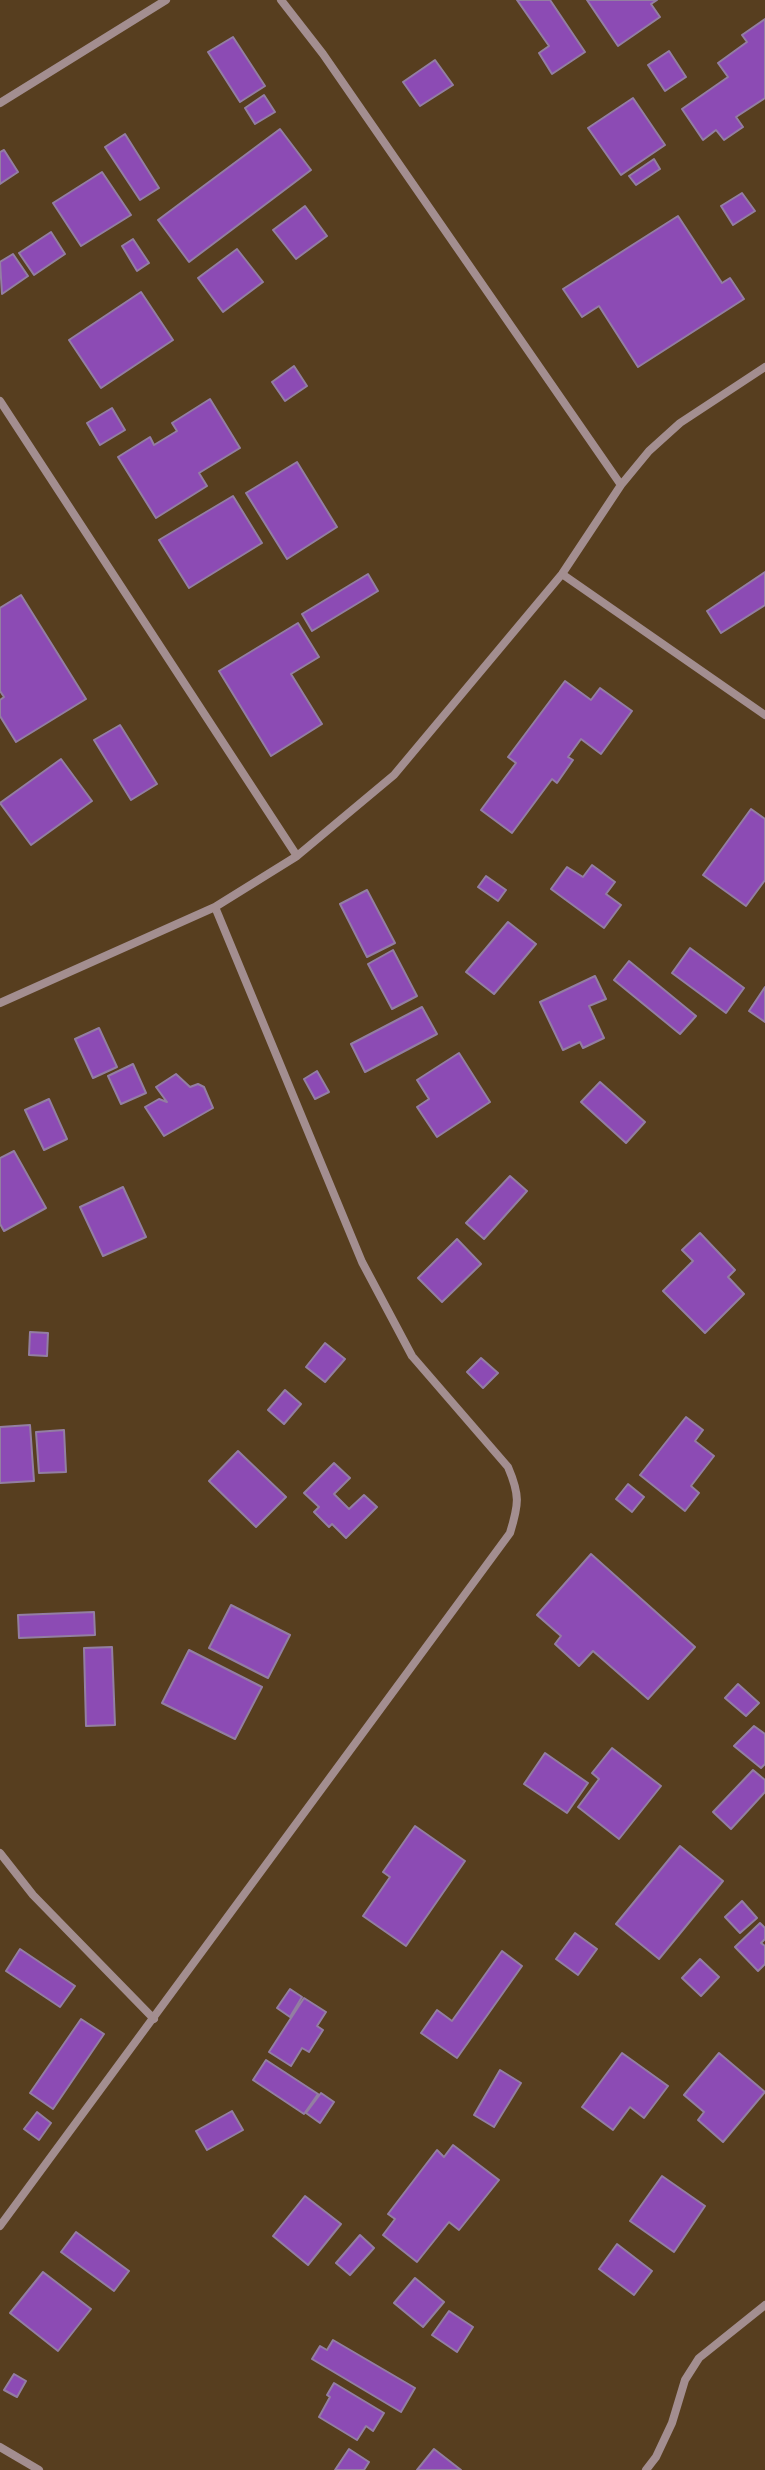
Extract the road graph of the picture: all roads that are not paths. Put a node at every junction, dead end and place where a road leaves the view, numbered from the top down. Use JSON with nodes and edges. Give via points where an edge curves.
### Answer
{"nodes":[{"id":1,"x":166,"y":0,"type":"edge"},
{"id":2,"x":281,"y":0,"type":"edge"},
{"id":3,"x":0,"y":103,"type":"edge"},
{"id":4,"x":765,"y":367,"type":"edge"},
{"id":5,"x":0,"y":401,"type":"edge"},
{"id":6,"x":621,"y":485,"type":"junction"},
{"id":7,"x":562,"y":574,"type":"junction"},
{"id":8,"x":765,"y":715,"type":"edge"},
{"id":9,"x":297,"y":856,"type":"junction"},
{"id":10,"x":215,"y":907,"type":"junction"},
{"id":11,"x":0,"y":1003,"type":"edge"},
{"id":12,"x":0,"y":1853,"type":"edge"},
{"id":13,"x":154,"y":2019,"type":"junction"},
{"id":14,"x":0,"y":2226,"type":"edge"},
{"id":15,"x":765,"y":2305,"type":"edge"},
{"id":16,"x":0,"y":2447,"type":"edge"},
{"id":17,"x":39,"y":2470,"type":"edge"},
{"id":18,"x":646,"y":2470,"type":"edge"}],
"edges":[{"from":1,"to":3,"type":"street"},
{"from":2,"to":6,"type":"street"},
{"from":4,"to":6,"type":"street","via":[[680,423]]},
{"from":5,"to":9,"type":"street"},
{"from":6,"to":7,"type":"street"},
{"from":7,"to":8,"type":"street"},
{"from":7,"to":9,"type":"street","via":[[394,775]]},
{"from":9,"to":10,"type":"street"},
{"from":10,"to":11,"type":"street"},
{"from":10,"to":13,"type":"street","via":[[362,1262],[412,1356],[508,1467],[519,1506],[510,1533]]},
{"from":12,"to":13,"type":"street","via":[[33,1895]]},
{"from":13,"to":14,"type":"street"},
{"from":15,"to":18,"type":"street","via":[[699,2358]]},
{"from":16,"to":17,"type":"street"}]}
